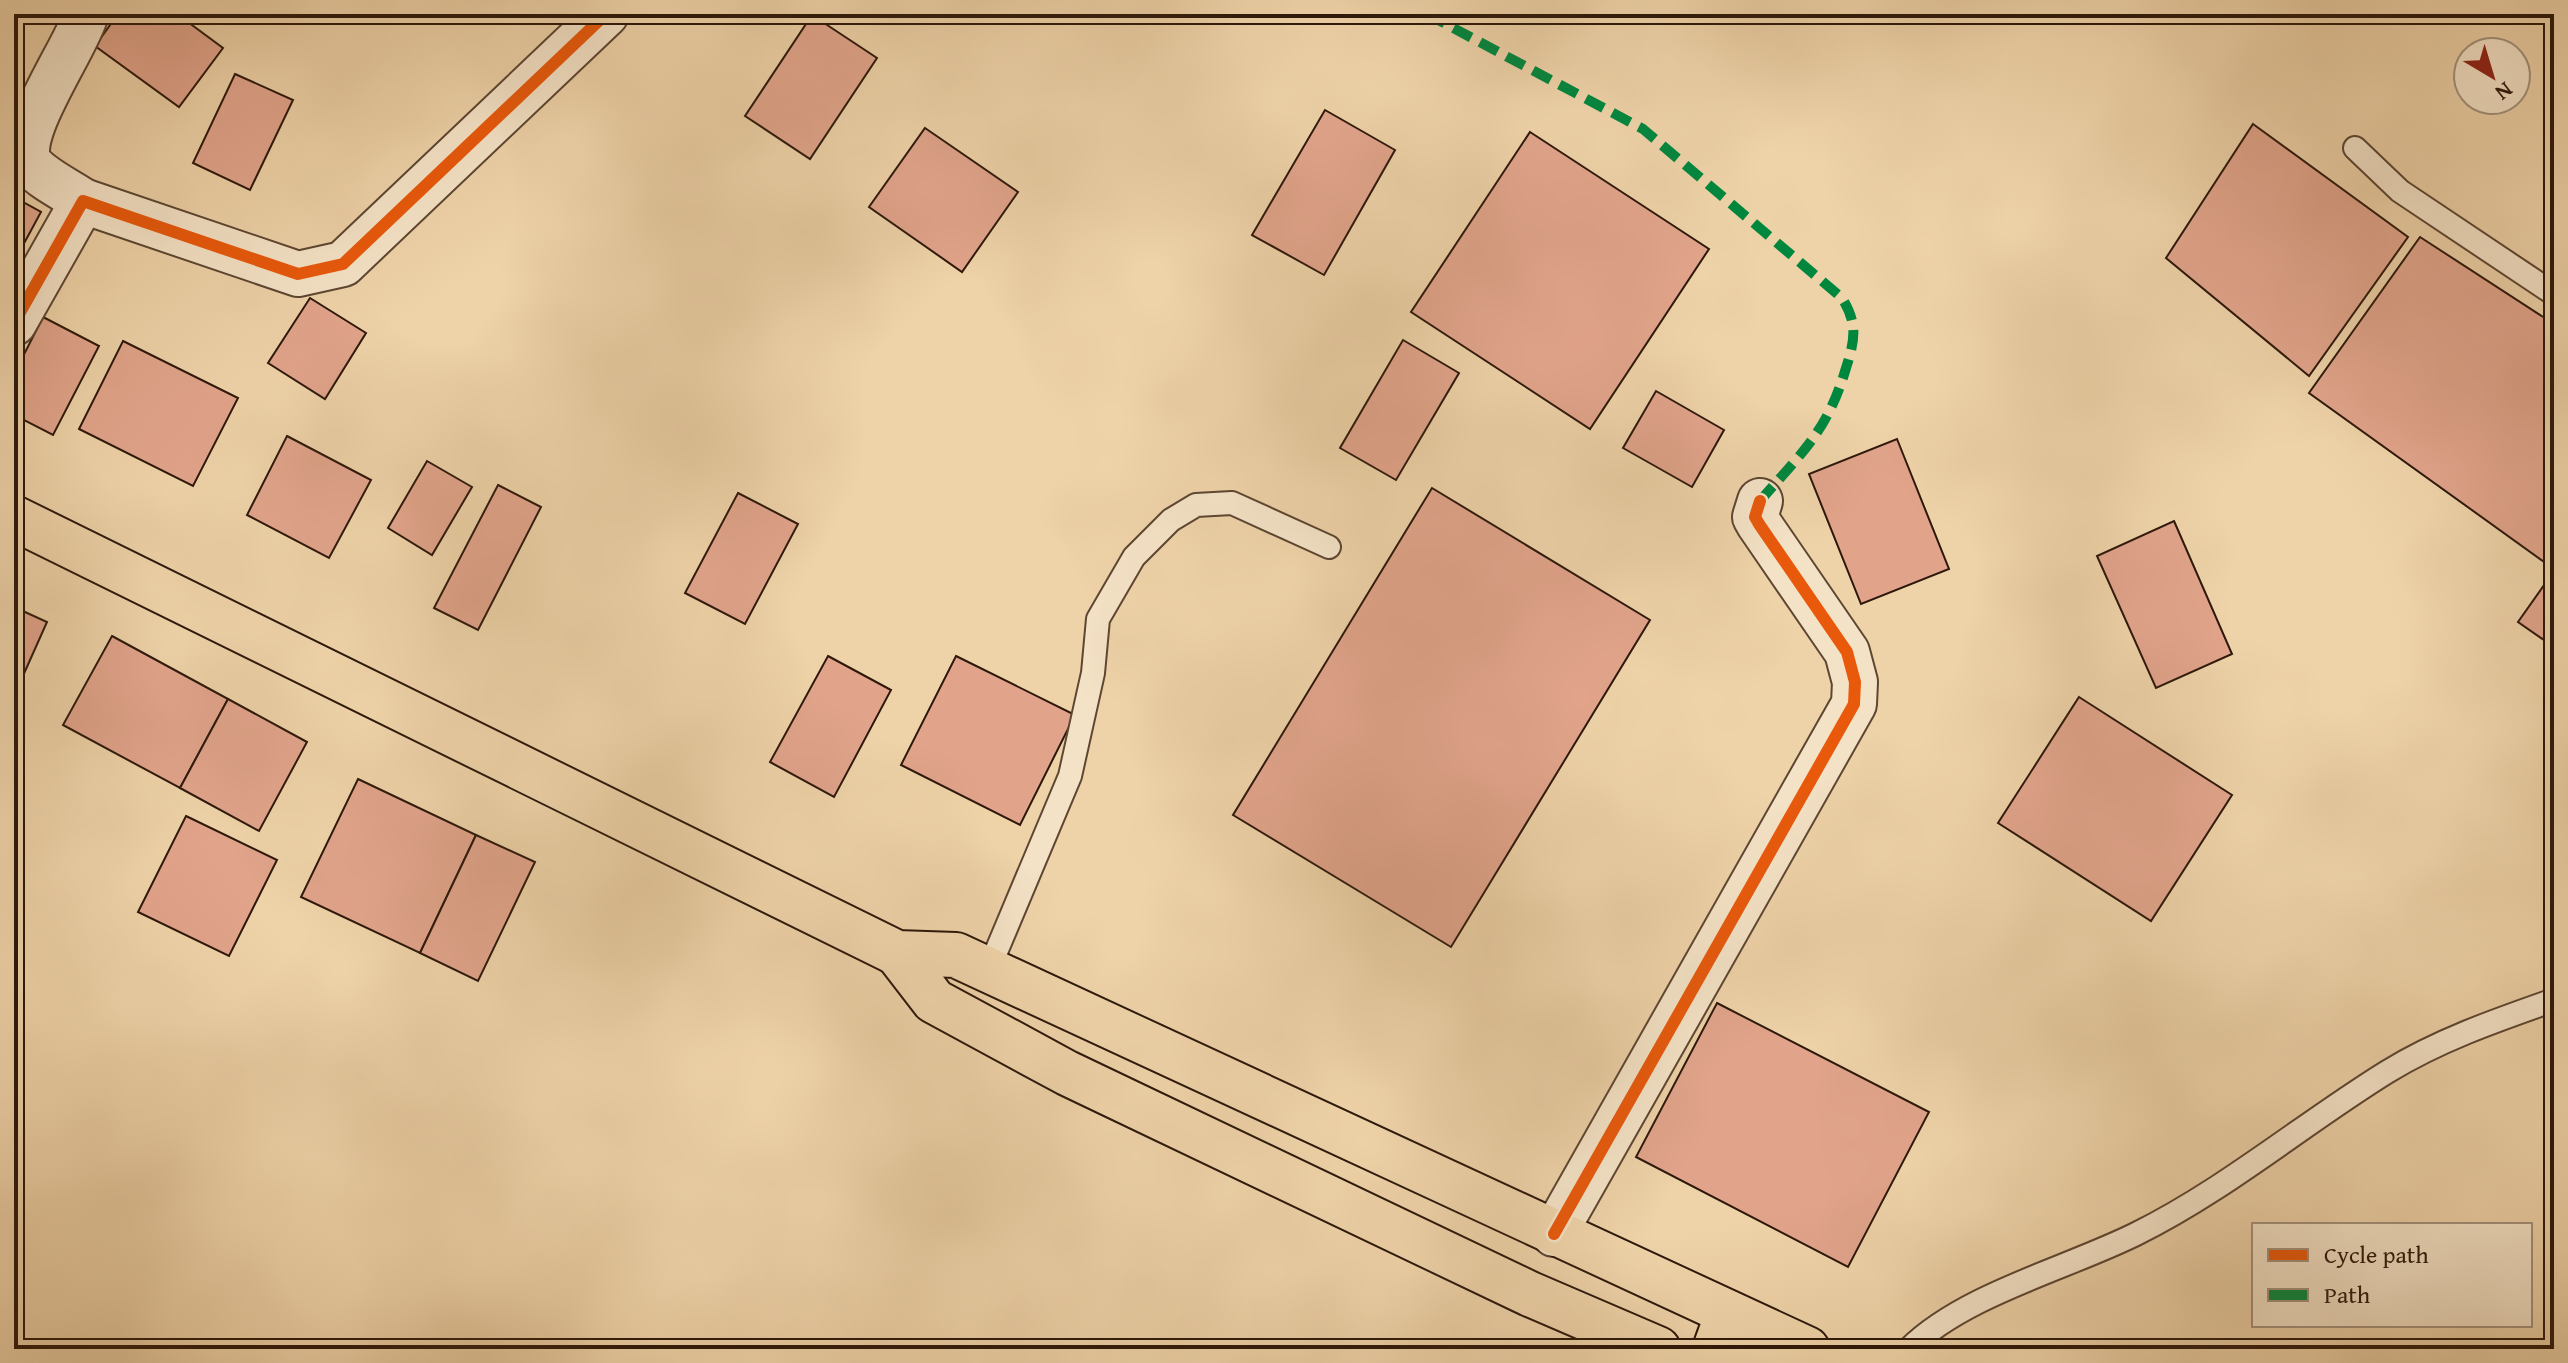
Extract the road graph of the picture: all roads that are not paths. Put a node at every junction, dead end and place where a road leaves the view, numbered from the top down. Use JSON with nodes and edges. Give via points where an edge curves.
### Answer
{"nodes":[{"id":1,"x":86,"y":14,"type":"edge"},
{"id":2,"x":606,"y":14,"type":"edge"},
{"id":3,"x":2355,"y":148,"type":"dead end"},
{"id":4,"x":83,"y":201,"type":"junction"},
{"id":5,"x":2554,"y":294,"type":"edge"},
{"id":6,"x":14,"y":323,"type":"edge"},
{"id":7,"x":1760,"y":501,"type":"dead end"},
{"id":8,"x":14,"y":518,"type":"edge"},
{"id":9,"x":1329,"y":547,"type":"dead end"},
{"id":10,"x":897,"y":953,"type":"junction"},
{"id":11,"x":988,"y":971,"type":"junction"},
{"id":12,"x":2554,"y":1000,"type":"edge"},
{"id":13,"x":1554,"y":1234,"type":"junction"},
{"id":14,"x":1721,"y":1331,"type":"edge"},
{"id":15,"x":1658,"y":1349,"type":"edge"},
{"id":16,"x":1807,"y":1349,"type":"edge"},
{"id":17,"x":1909,"y":1349,"type":"edge"}],
"edges":[{"from":1,"to":4,"type":"street","via":[[28,128],[25,147],[32,167]]},
{"from":2,"to":4,"type":"street","via":[[358,254],[332,269],[298,274]]},
{"from":3,"to":5,"type":"lane","via":[[2400,191]]},
{"from":4,"to":6,"type":"street"},
{"from":7,"to":13,"type":"street","via":[[1755,517],[1853,664],[1854,704]]},
{"from":8,"to":10,"type":"highway"},
{"from":9,"to":11,"type":"lane","via":[[1232,503],[1196,505],[1171,520],[1134,557],[1098,619],[1093,673],[1070,776]]},
{"from":10,"to":11,"type":"highway","via":[[956,955]]},
{"from":10,"to":15,"type":"highway","via":[[934,1001],[1067,1073],[1530,1294]]},
{"from":11,"to":13,"type":"highway"},
{"from":12,"to":17,"type":"lane","via":[[2474,1029],[2400,1065],[2179,1211],[1972,1307]]},
{"from":13,"to":14,"type":"highway"},
{"from":14,"to":16,"type":"highway"}]}
